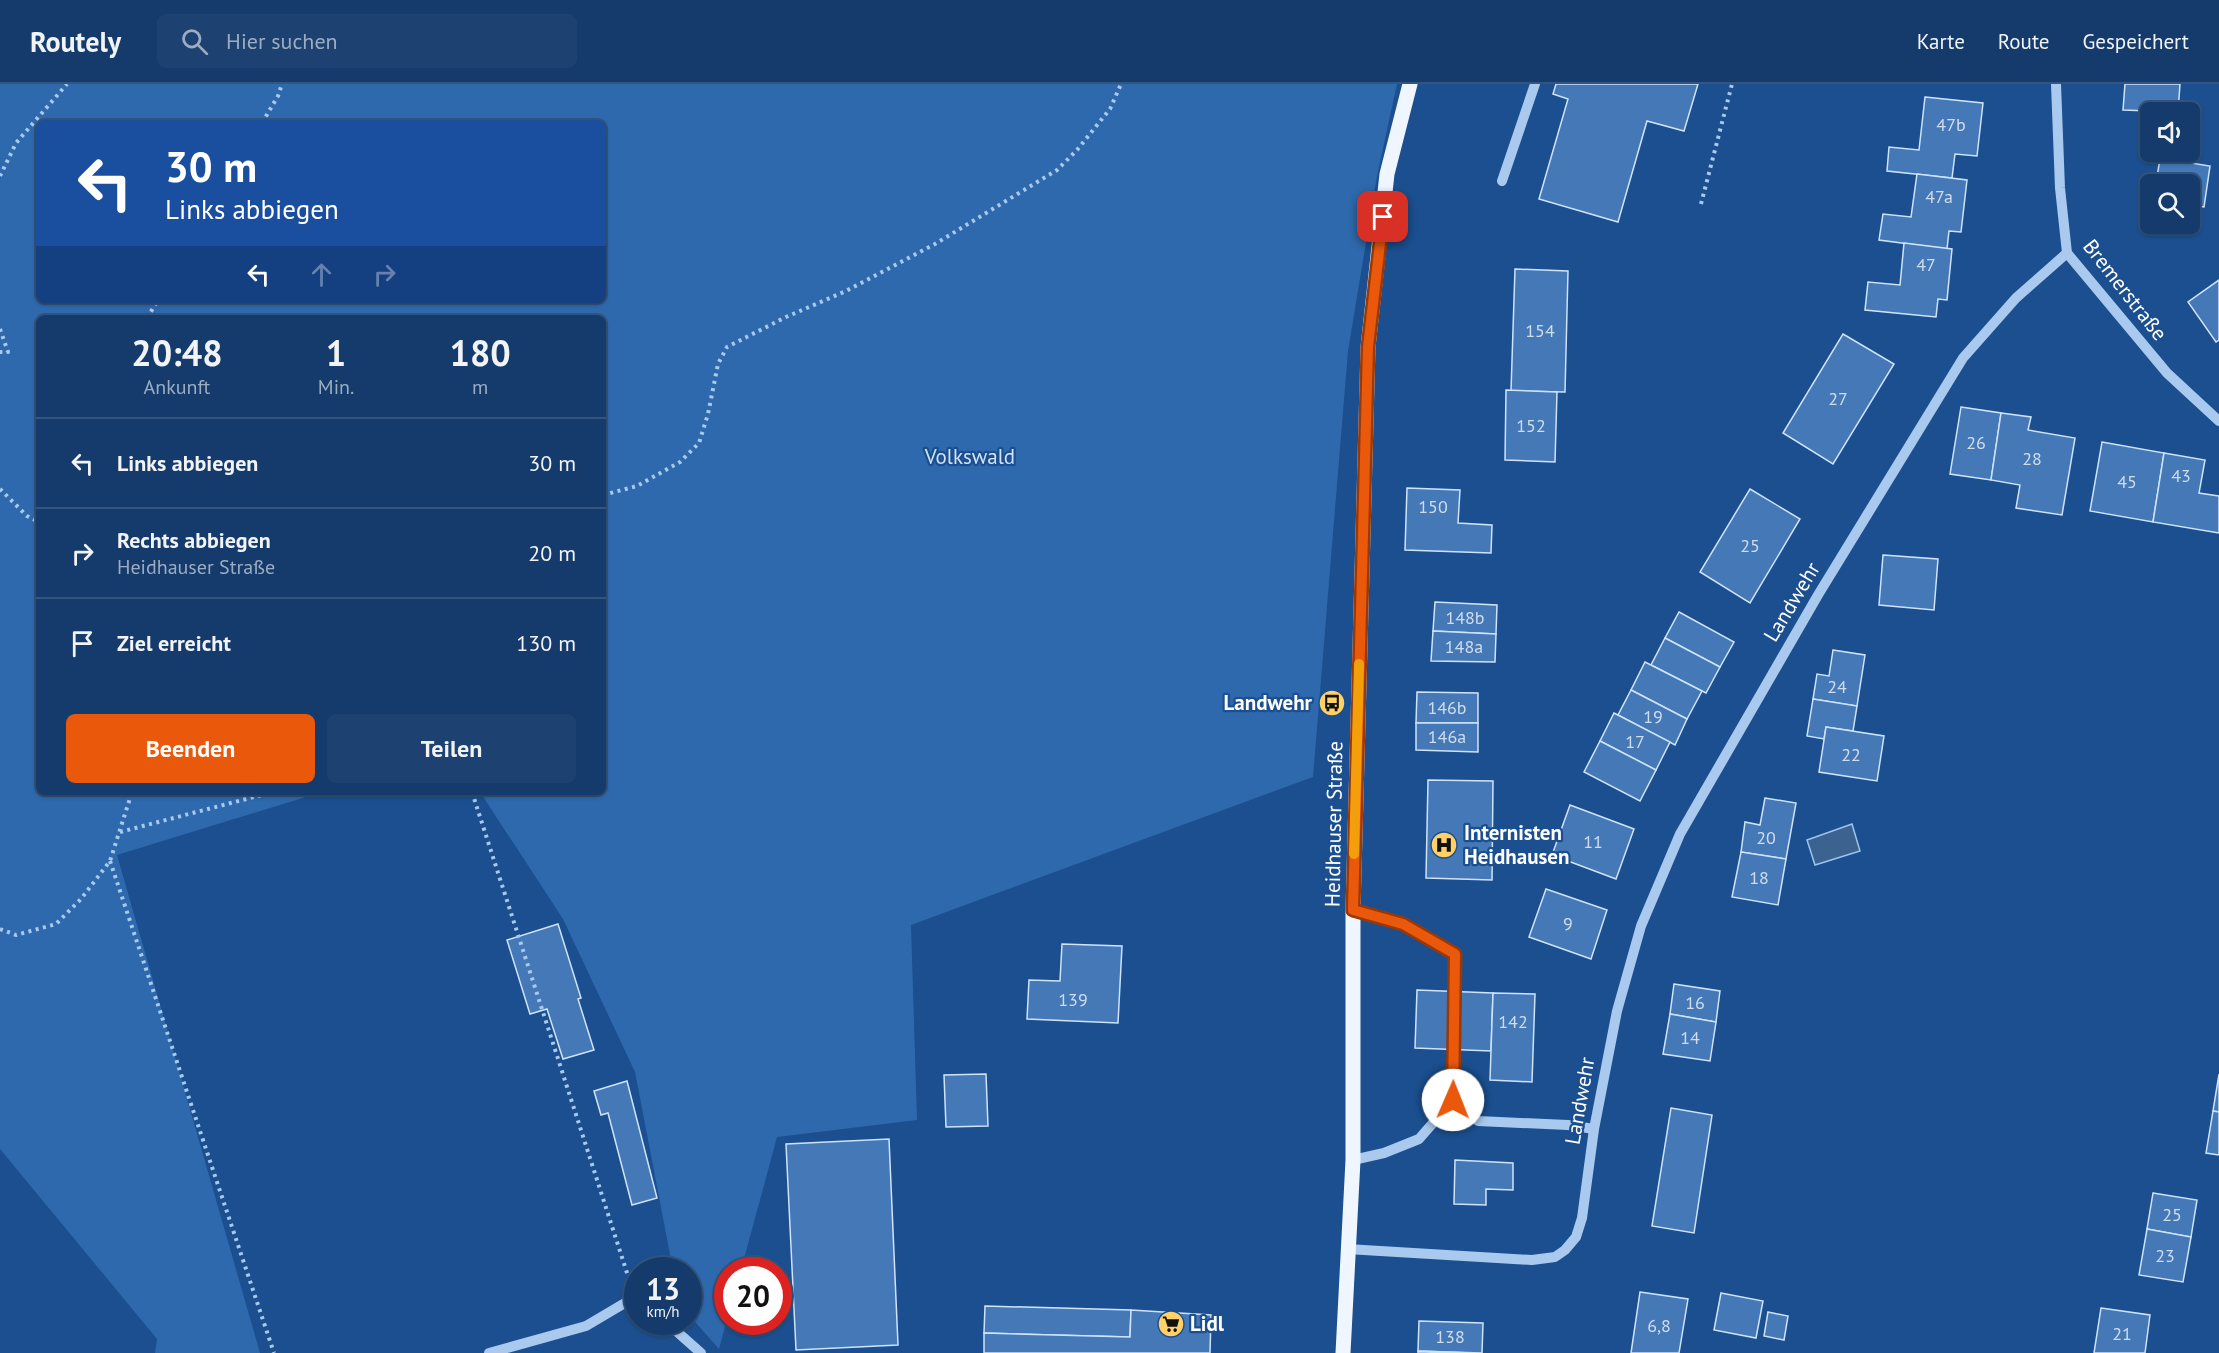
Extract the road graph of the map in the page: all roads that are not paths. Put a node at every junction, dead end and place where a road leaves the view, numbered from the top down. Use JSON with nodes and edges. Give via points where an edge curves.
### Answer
{"nodes":[{"id":1,"x":1410,"y":84,"type":"edge"},
{"id":2,"x":1535,"y":84,"type":"edge"},
{"id":3,"x":2056,"y":84,"type":"edge"},
{"id":4,"x":1502,"y":181,"type":"dead end"},
{"id":5,"x":2067,"y":253,"type":"junction"},
{"id":6,"x":2219,"y":420,"type":"edge"},
{"id":7,"x":1353,"y":910,"type":"junction"},
{"id":8,"x":1453,"y":1100,"type":"junction"},
{"id":9,"x":1594,"y":1129,"type":"junction"},
{"id":10,"x":1353,"y":1160,"type":"junction"},
{"id":11,"x":1347,"y":1249,"type":"junction"},
{"id":12,"x":624,"y":1305,"type":"edge"},
{"id":13,"x":681,"y":1335,"type":"edge"},
{"id":14,"x":489,"y":1353,"type":"edge"},
{"id":15,"x":701,"y":1353,"type":"edge"},
{"id":16,"x":1343,"y":1353,"type":"edge"}],
"edges":[{"from":1,"to":7,"type":"main road","name":"Heidhauser Straße","via":[[1388,174],[1368,347]]},
{"from":2,"to":4,"type":"street"},
{"from":3,"to":5,"type":"street","name":"Bremerstraße"},
{"from":5,"to":6,"type":"street","name":"Bremerstraße","via":[[2167,373]]},
{"from":5,"to":9,"type":"street","name":"Landwehr","via":[[2016,298],[1964,358],[1818,595],[1680,834],[1641,926],[1617,1011]]},
{"from":7,"to":8,"type":"street","via":[[1403,924],[1455,954]]},
{"from":7,"to":10,"type":"main road","name":"Heidhauser Straße"},
{"from":8,"to":9,"type":"street","via":[[1478,1121]]},
{"from":8,"to":10,"type":"street","via":[[1419,1139],[1384,1154]]},
{"from":9,"to":11,"type":"street","name":"Landwehr","via":[[1582,1218],[1576,1237],[1555,1257],[1532,1260]]},
{"from":10,"to":11,"type":"main road","name":"Heidhauser Straße"},
{"from":11,"to":16,"type":"main road","name":"Heidhauser Straße"},
{"from":12,"to":14,"type":"street","via":[[586,1326]]},
{"from":13,"to":15,"type":"street"}]}
